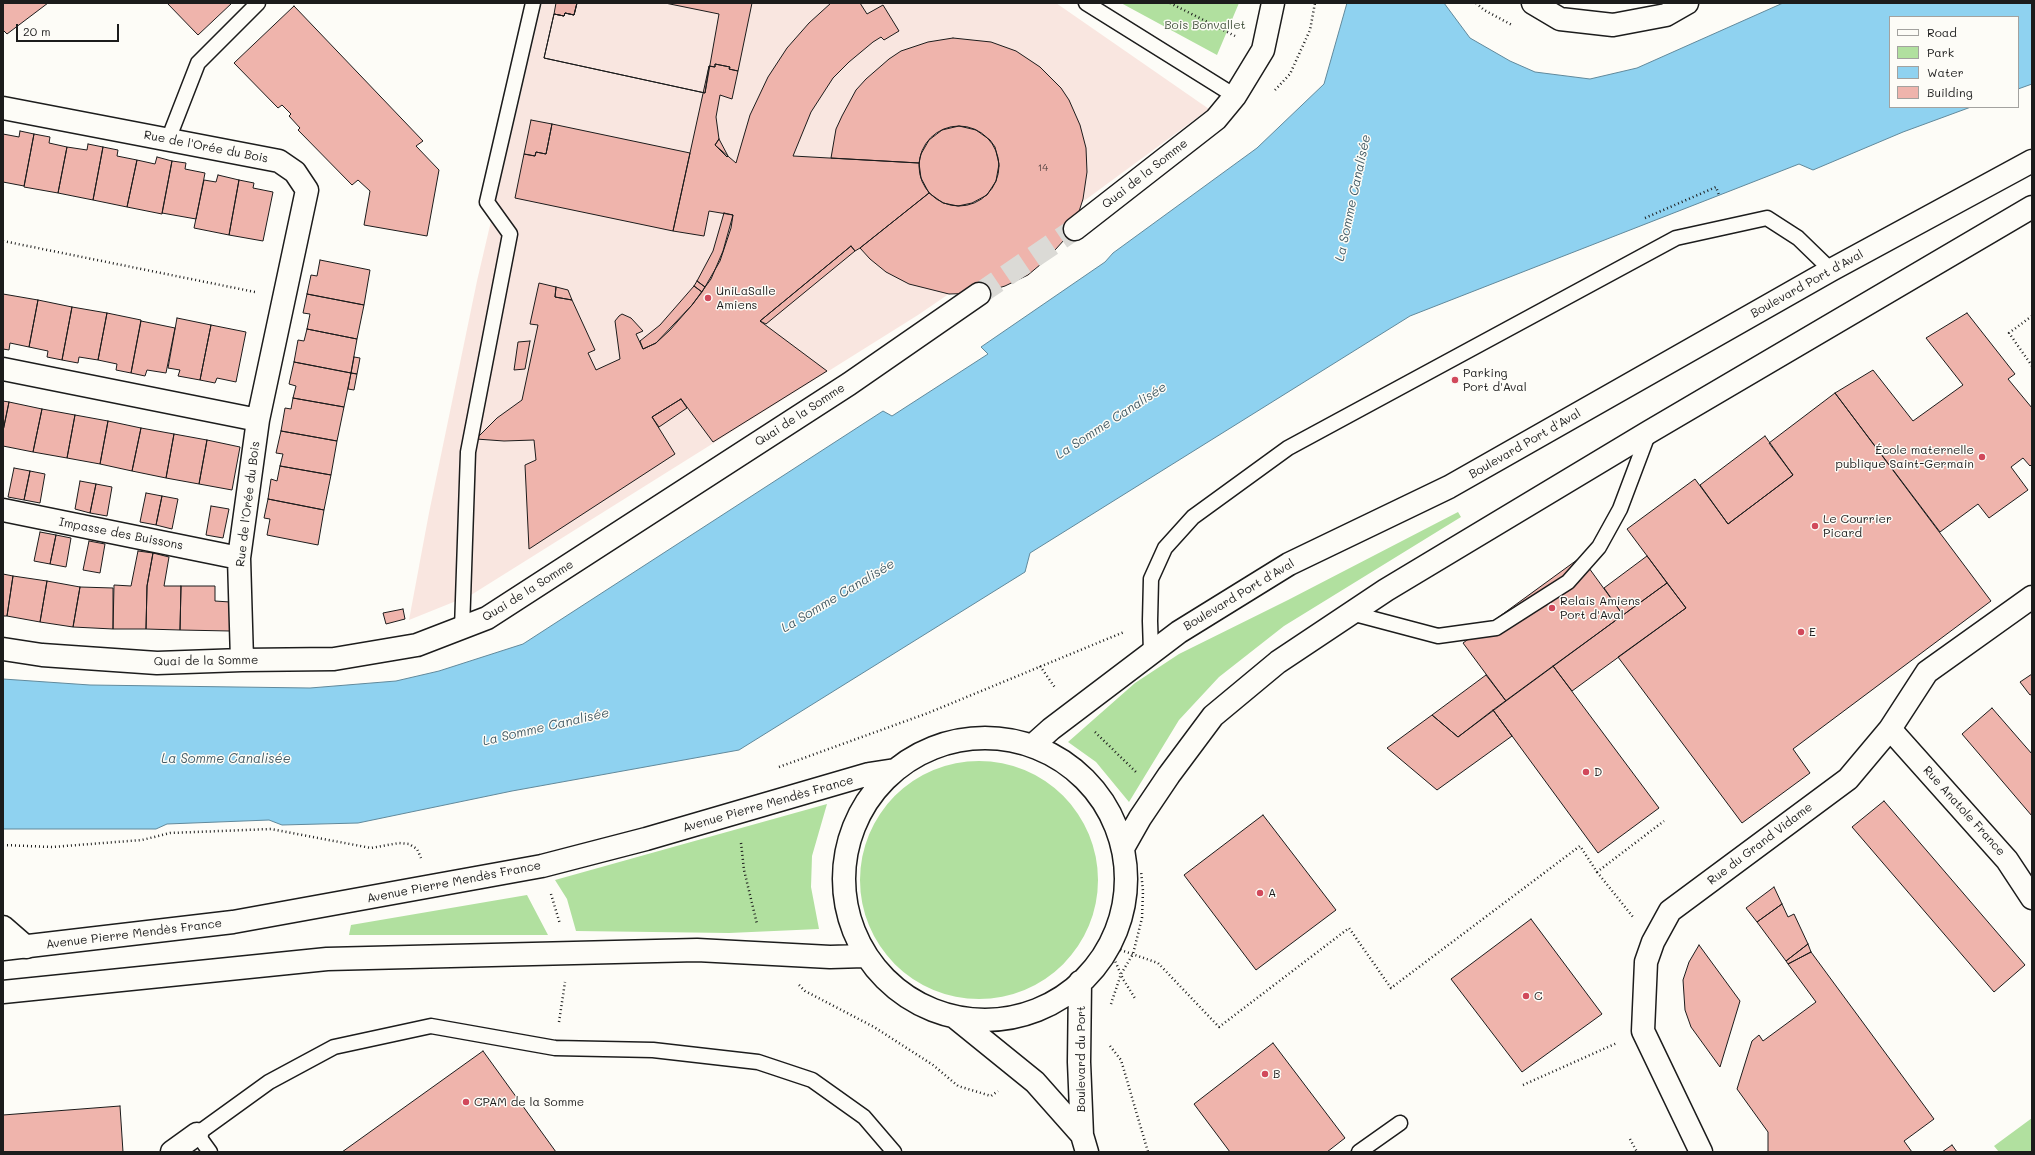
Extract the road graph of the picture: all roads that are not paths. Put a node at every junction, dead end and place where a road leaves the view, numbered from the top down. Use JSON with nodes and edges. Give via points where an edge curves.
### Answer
{"nodes":[{"id":1,"x":258,"y":3,"type":"edge"},
{"id":2,"x":533,"y":3,"type":"edge"},
{"id":3,"x":1086,"y":3,"type":"edge"},
{"id":4,"x":1273,"y":3,"type":"edge"},
{"id":5,"x":1534,"y":3,"type":"edge"},
{"id":6,"x":1687,"y":3,"type":"edge"},
{"id":7,"x":1235,"y":96,"type":"junction"},
{"id":8,"x":3,"y":108,"type":"edge"},
{"id":9,"x":168,"y":140,"type":"junction"},
{"id":10,"x":2032,"y":162,"type":"edge"},
{"id":11,"x":2032,"y":207,"type":"edge"},
{"id":12,"x":1075,"y":229,"type":"tunnel mouth"},
{"id":13,"x":1831,"y":270,"type":"junction"},
{"id":14,"x":979,"y":294,"type":"tunnel mouth"},
{"id":15,"x":3,"y":369,"type":"edge"},
{"id":16,"x":258,"y":420,"type":"junction"},
{"id":17,"x":1649,"y":432,"type":"junction"},
{"id":18,"x":3,"y":510,"type":"edge"},
{"id":19,"x":239,"y":558,"type":"junction"},
{"id":20,"x":2032,"y":597,"type":"edge"},
{"id":21,"x":1351,"y":613,"type":"junction"},
{"id":22,"x":462,"y":628,"type":"junction"},
{"id":23,"x":3,"y":650,"type":"edge"},
{"id":24,"x":1151,"y":652,"type":"junction"},
{"id":25,"x":242,"y":660,"type":"junction"},
{"id":26,"x":1890,"y":729,"type":"junction"},
{"id":27,"x":1032,"y":746,"type":"junction"},
{"id":28,"x":895,"y":770,"type":"junction"},
{"id":29,"x":1123,"y":848,"type":"junction"},
{"id":30,"x":2032,"y":898,"type":"edge"},
{"id":31,"x":3,"y":927,"type":"edge"},
{"id":32,"x":26,"y":947,"type":"junction"},
{"id":33,"x":3,"y":949,"type":"edge"},
{"id":34,"x":865,"y":956,"type":"junction"},
{"id":35,"x":1080,"y":982,"type":"junction"},
{"id":36,"x":3,"y":992,"type":"edge"},
{"id":37,"x":956,"y":1017,"type":"junction"},
{"id":38,"x":1400,"y":1123,"type":"dead end"},
{"id":39,"x":197,"y":1134,"type":"junction"},
{"id":40,"x":1084,"y":1144,"type":"edge"},
{"id":41,"x":172,"y":1152,"type":"edge"},
{"id":42,"x":210,"y":1152,"type":"edge"},
{"id":43,"x":894,"y":1152,"type":"edge"},
{"id":44,"x":1359,"y":1152,"type":"edge"},
{"id":45,"x":1701,"y":1152,"type":"edge"}],
"edges":[{"from":1,"to":9,"type":"lane","via":[[198,63]]},
{"from":2,"to":22,"type":"lane","via":[[487,202],[510,234],[468,452]]},
{"from":3,"to":7,"type":"lane"},
{"from":4,"to":7,"type":"main road","name":"Quai de la Somme","via":[[1263,50]]},
{"from":5,"to":6,"type":"main road","via":[[1560,19],[1613,25],[1666,14]]},
{"from":7,"to":12,"type":"main road","name":"Quai de la Somme","via":[[1216,119]]},
{"from":8,"to":9,"type":"main road","name":"Rue de l'Orée du Bois"},
{"from":9,"to":16,"type":"main road","name":"Rue de l'Orée du Bois","via":[[279,161],[295,172],[307,190]]},
{"from":10,"to":13,"type":"main road","name":"Boulevard Port d'Aval"},
{"from":11,"to":17,"type":"main road"},
{"from":13,"to":24,"type":"main road","name":"Boulevard Port d'Aval","via":[[1449,487],[1289,564]]},
{"from":13,"to":24,"type":"lane","via":[[1798,238],[1767,218],[1676,238],[1288,448],[1193,518],[1165,548],[1151,580]]},
{"from":14,"to":22,"type":"main road","name":"Quai de la Somme","via":[[849,384],[672,499],[487,618]]},
{"from":15,"to":16,"type":"main road"},
{"from":16,"to":19,"type":"main road","name":"Rue de l'Orée du Bois"},
{"from":17,"to":21,"type":"main road"},
{"from":17,"to":21,"type":"lane","via":[[1620,509],[1598,547],[1568,582],[1496,628],[1438,636]]},
{"from":18,"to":19,"type":"main road","name":"Impasse des Buissons"},
{"from":19,"to":25,"type":"main road","name":"Rue de l'Orée du Bois"},
{"from":20,"to":26,"type":"main road","name":"Rue du Grand Vidame","via":[[1927,672]]},
{"from":21,"to":29,"type":"main road","via":[[1278,662],[1214,716],[1169,775]]},
{"from":22,"to":25,"type":"main road","name":"Quai de la Somme","via":[[416,645],[334,659]]},
{"from":23,"to":25,"type":"main road","name":"Quai de la Somme","via":[[157,663]]},
{"from":24,"to":27,"type":"main road","name":"Boulevard Port d'Aval"},
{"from":26,"to":30,"type":"main road","name":"Rue Anatole France","via":[[2007,860]]},
{"from":26,"to":45,"type":"main road","name":"Rue du Grand Vidame","via":[[1848,779],[1670,911],[1653,942],[1646,962],[1643,1031]]},
{"from":27,"to":28,"type":"main road","via":[[1004,739],[961,740],[919,754]]},
{"from":27,"to":29,"type":"main road","via":[[1064,762],[1091,785],[1111,815]]},
{"from":28,"to":32,"type":"main road","name":"Avenue Pierre Mendès France","via":[[869,774],[738,813],[542,866],[233,922]]},
{"from":28,"to":34,"type":"main road","via":[[867,800],[850,837],[844,871],[848,918]]},
{"from":29,"to":35,"type":"main road","via":[[1126,881],[1121,914],[1109,946]]},
{"from":31,"to":32,"type":"main road"},
{"from":32,"to":33,"type":"main road","name":"Avenue Pierre Mendès France"},
{"from":34,"to":36,"type":"main road","via":[[830,957],[697,950],[327,959]]},
{"from":34,"to":37,"type":"main road","via":[[889,984],[908,997],[920,1005]]},
{"from":35,"to":37,"type":"main road","via":[[1063,996],[1022,1015],[1001,1020]]},
{"from":35,"to":40,"type":"main road","name":"Boulevard du Port"},
{"from":37,"to":40,"type":"main road","name":"Boulevard du Port","via":[[1035,1082]]},
{"from":38,"to":44,"type":"lane"},
{"from":39,"to":41,"type":"main road"},
{"from":39,"to":42,"type":"lane"},
{"from":39,"to":43,"type":"lane","via":[[269,1082],[334,1047],[432,1026],[555,1048],[653,1050],[758,1062],[812,1080],[864,1117]]}]}
